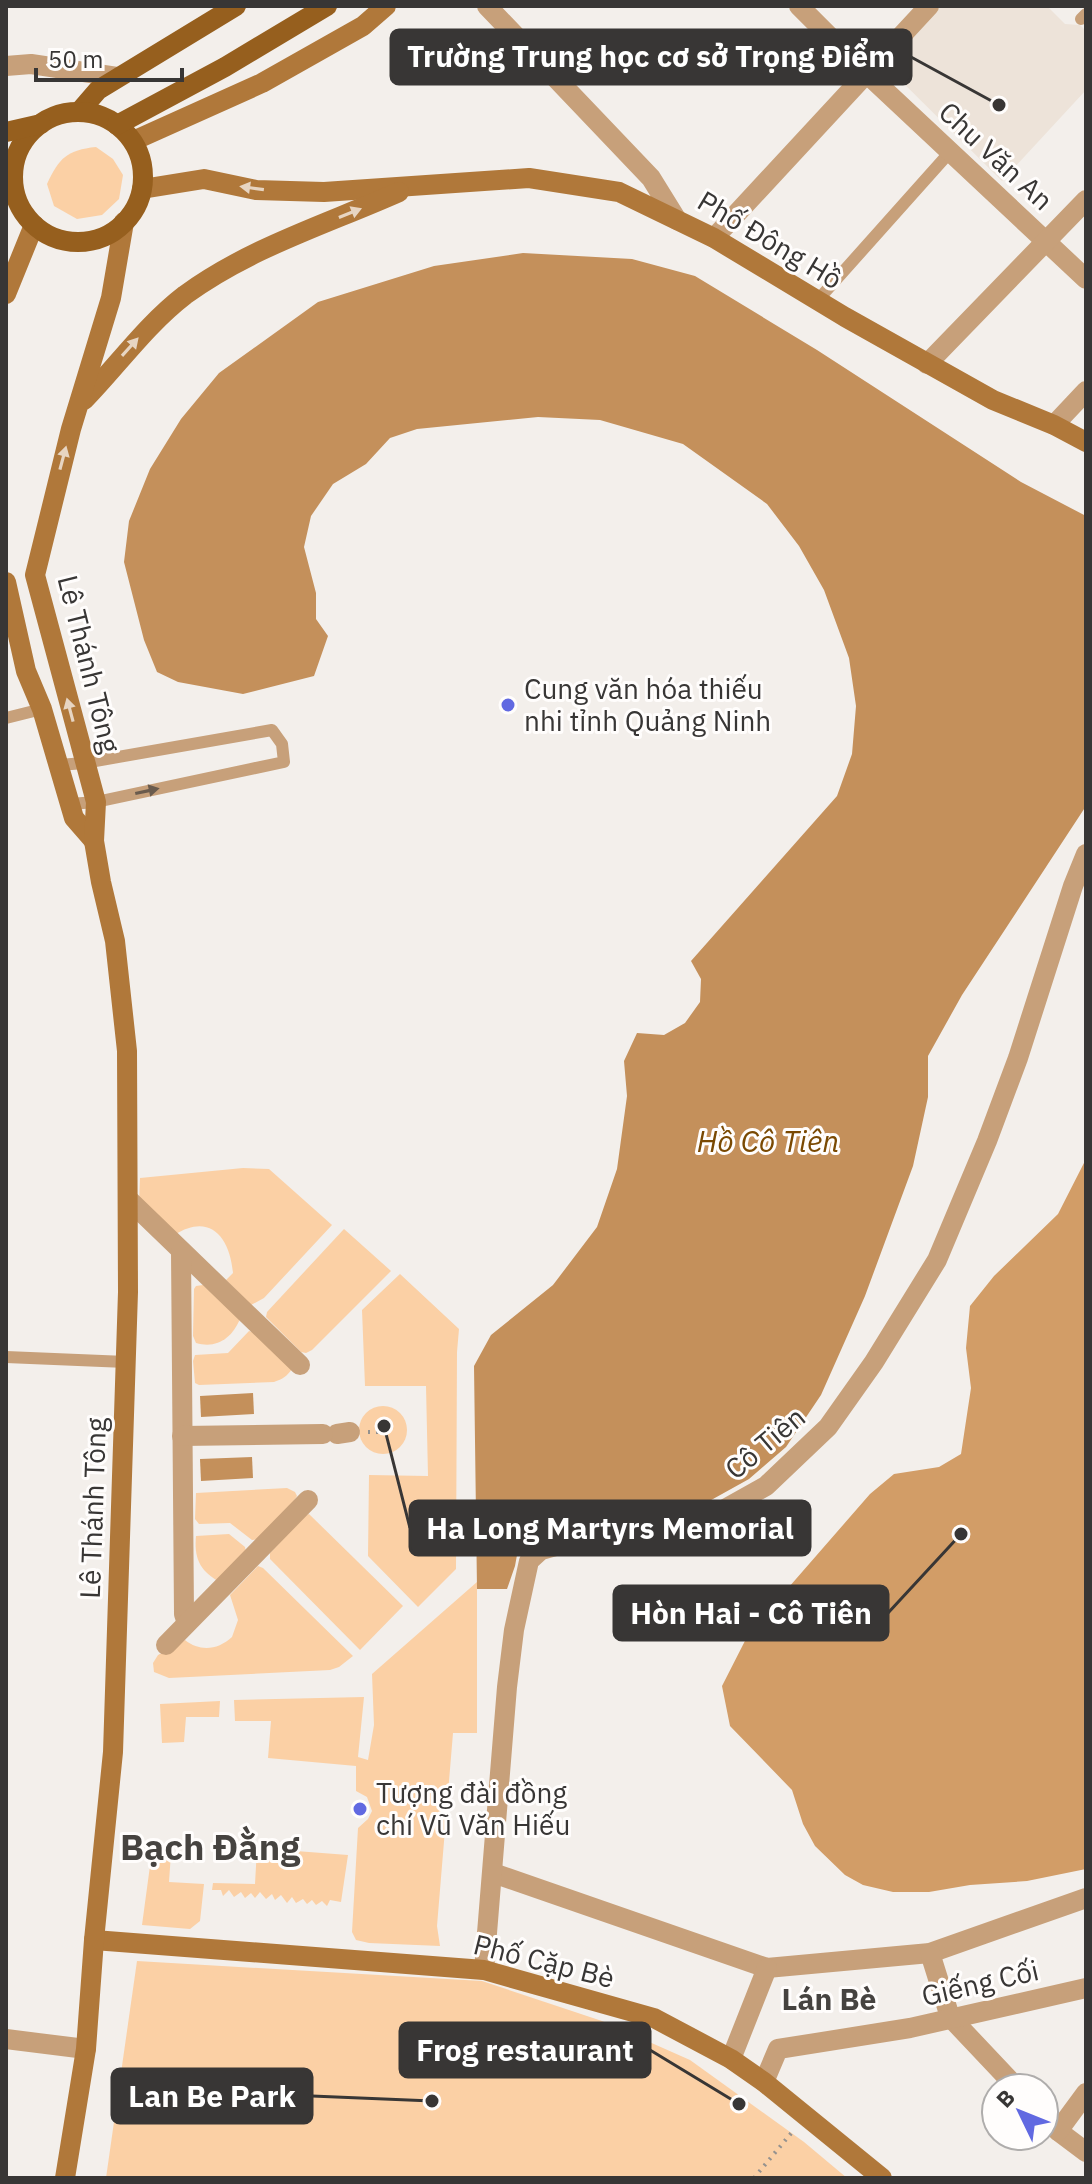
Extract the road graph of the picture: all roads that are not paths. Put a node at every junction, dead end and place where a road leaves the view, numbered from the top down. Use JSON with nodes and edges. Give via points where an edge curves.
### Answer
{"nodes":[{"id":1,"x":236,"y":6,"type":"edge"},
{"id":2,"x":327,"y":6,"type":"edge"},
{"id":3,"x":386,"y":6,"type":"edge"},
{"id":4,"x":487,"y":6,"type":"edge"},
{"id":5,"x":929,"y":6,"type":"edge"},
{"id":6,"x":808,"y":9,"type":"edge"},
{"id":7,"x":6,"y":66,"type":"edge"},
{"id":8,"x":865,"y":72,"type":"junction"},
{"id":9,"x":117,"y":77,"type":"junction"},
{"id":10,"x":79,"y":112,"type":"junction"},
{"id":11,"x":41,"y":124,"type":"junction"},
{"id":12,"x":117,"y":125,"type":"junction"},
{"id":13,"x":6,"y":132,"type":"edge"},
{"id":14,"x":133,"y":141,"type":"junction"},
{"id":15,"x":950,"y":152,"type":"junction"},
{"id":16,"x":413,"y":185,"type":"junction"},
{"id":17,"x":142,"y":189,"type":"junction"},
{"id":18,"x":11,"y":200,"type":"edge"},
{"id":19,"x":1086,"y":200,"type":"edge"},
{"id":20,"x":677,"y":220,"type":"junction"},
{"id":21,"x":124,"y":222,"type":"junction"},
{"id":22,"x":34,"y":225,"type":"junction"},
{"id":23,"x":714,"y":238,"type":"junction"},
{"id":24,"x":1046,"y":242,"type":"junction"},
{"id":25,"x":1086,"y":279,"type":"edge"},
{"id":26,"x":6,"y":294,"type":"edge"},
{"id":27,"x":817,"y":301,"type":"junction"},
{"id":28,"x":927,"y":364,"type":"junction"},
{"id":29,"x":1086,"y":391,"type":"edge"},
{"id":30,"x":79,"y":406,"type":"junction"},
{"id":31,"x":1054,"y":425,"type":"junction"},
{"id":32,"x":1086,"y":442,"type":"edge"},
{"id":33,"x":6,"y":582,"type":"edge"},
{"id":34,"x":42,"y":709,"type":"junction"},
{"id":35,"x":6,"y":718,"type":"edge"},
{"id":36,"x":84,"y":763,"type":"junction"},
{"id":37,"x":59,"y":765,"type":"junction"},
{"id":38,"x":96,"y":802,"type":"junction"},
{"id":39,"x":70,"y":804,"type":"junction"},
{"id":40,"x":94,"y":841,"type":"junction"},
{"id":41,"x":1086,"y":854,"type":"edge"},
{"id":42,"x":128,"y":1199,"type":"junction"},
{"id":43,"x":181,"y":1252,"type":"junction"},
{"id":44,"x":6,"y":1357,"type":"edge"},
{"id":45,"x":126,"y":1362,"type":"junction"},
{"id":46,"x":300,"y":1365,"type":"dead end"},
{"id":47,"x":336,"y":1433,"type":"dead end"},
{"id":48,"x":182,"y":1436,"type":"junction"},
{"id":49,"x":308,"y":1500,"type":"dead end"},
{"id":50,"x":187,"y":1623,"type":"junction"},
{"id":51,"x":166,"y":1645,"type":"dead end"},
{"id":52,"x":493,"y":1873,"type":"junction"},
{"id":53,"x":1086,"y":1898,"type":"edge"},
{"id":54,"x":94,"y":1940,"type":"junction"},
{"id":55,"x":930,"y":1953,"type":"junction"},
{"id":56,"x":767,"y":1968,"type":"junction"},
{"id":57,"x":484,"y":1970,"type":"junction"},
{"id":58,"x":1086,"y":1988,"type":"edge"},
{"id":59,"x":950,"y":2017,"type":"junction"},
{"id":60,"x":6,"y":2039,"type":"edge"},
{"id":61,"x":86,"y":2049,"type":"junction"},
{"id":62,"x":731,"y":2059,"type":"junction"},
{"id":63,"x":1002,"y":2072,"type":"edge"},
{"id":64,"x":764,"y":2082,"type":"junction"},
{"id":65,"x":1086,"y":2093,"type":"edge"},
{"id":66,"x":1060,"y":2116,"type":"edge"},
{"id":67,"x":1060,"y":2131,"type":"edge"},
{"id":68,"x":1086,"y":2152,"type":"edge"},
{"id":69,"x":65,"y":2178,"type":"edge"},
{"id":70,"x":882,"y":2178,"type":"edge"}],
"edges":[{"from":1,"to":9,"type":"main road"},
{"from":2,"to":12,"type":"main road"},
{"from":3,"to":14,"type":"street","via":[[363,26],[262,83]]},
{"from":4,"to":20,"type":"street","name":"Phố Đông Hồ","via":[[651,178]]},
{"from":5,"to":8,"type":"street"},
{"from":6,"to":8,"type":"street","name":"Chu Văn An"},
{"from":7,"to":9,"type":"street","via":[[31,64]]},
{"from":8,"to":15,"type":"street","name":"Chu Văn An"},
{"from":8,"to":23,"type":"street"},
{"from":9,"to":10,"type":"main road"},
{"from":10,"to":11,"type":"main road"},
{"from":10,"to":12,"type":"main road"},
{"from":11,"to":13,"type":"main road"},
{"from":11,"to":18,"type":"main road","via":[[19,149]]},
{"from":12,"to":14,"type":"main road"},
{"from":14,"to":17,"type":"main road","via":[[140,156]]},
{"from":15,"to":24,"type":"street","name":"Chu Văn An"},
{"from":15,"to":27,"type":"lane"},
{"from":16,"to":17,"type":"street","one_way":true,"via":[[324,192],[256,190],[204,179]]},
{"from":16,"to":20,"type":"street","via":[[529,178],[619,192]]},
{"from":30,"to":16,"type":"street","one_way":true,"via":[[135,341],[185,295],[284,239]]},
{"from":17,"to":21,"type":"main road"},
{"from":18,"to":22,"type":"main road"},
{"from":19,"to":24,"type":"street"},
{"from":20,"to":23,"type":"street","name":"Phố Đông Hồ"},
{"from":21,"to":22,"type":"main road","via":[[112,232],[80,242],[48,235]]},
{"from":21,"to":30,"type":"street","name":"Lê Thánh Tông","via":[[111,298]]},
{"from":22,"to":26,"type":"street"},
{"from":23,"to":27,"type":"street","name":"Phố Đông Hồ"},
{"from":24,"to":25,"type":"street","name":"Chu Văn An"},
{"from":24,"to":28,"type":"street"},
{"from":27,"to":28,"type":"street","name":"Phố Đông Hồ"},
{"from":28,"to":31,"type":"street","name":"Phố Đông Hồ"},
{"from":29,"to":31,"type":"street"},
{"from":36,"to":30,"type":"street","name":"Lê Thánh Tông","one_way":true,"via":[[35,575]]},
{"from":31,"to":32,"type":"street","name":"Phố Đông Hồ"},
{"from":33,"to":34,"type":"street","name":"Lê Thánh Tông","via":[[26,671]]},
{"from":34,"to":35,"type":"lane"},
{"from":34,"to":37,"type":"street","name":"Lê Thánh Tông"},
{"from":36,"to":37,"type":"lane"},
{"from":36,"to":38,"type":"street","name":"Lê Thánh Tông"},
{"from":38,"to":36,"type":"lane","one_way":true,"via":[[284,762],[282,744],[272,730]]},
{"from":37,"to":39,"type":"street","name":"Lê Thánh Tông"},
{"from":38,"to":39,"type":"lane"},
{"from":38,"to":40,"type":"street","name":"Lê Thánh Tông"},
{"from":39,"to":40,"type":"street","name":"Lê Thánh Tông","via":[[74,818]]},
{"from":40,"to":42,"type":"street","name":"Lê Thánh Tông","via":[[115,941],[127,1051]]},
{"from":41,"to":52,"type":"street","name":"Cô Tiên","via":[[1013,1072],[937,1260],[828,1427],[766,1486],[716,1514],[656,1534],[566,1543],[541,1550],[529,1561],[511,1655]]},
{"from":42,"to":43,"type":"street"},
{"from":42,"to":45,"type":"street","name":"Lê Thánh Tông"},
{"from":43,"to":46,"type":"street"},
{"from":43,"to":48,"type":"street"},
{"from":44,"to":45,"type":"lane"},
{"from":45,"to":54,"type":"street","name":"Lê Thánh Tông","via":[[113,1752]]},
{"from":47,"to":48,"type":"street"},
{"from":48,"to":50,"type":"street"},
{"from":49,"to":50,"type":"street"},
{"from":50,"to":51,"type":"street"},
{"from":52,"to":56,"type":"street"},
{"from":52,"to":57,"type":"street","name":"Cô Tiên"},
{"from":53,"to":55,"type":"street"},
{"from":54,"to":57,"type":"street","name":"Phố Cặp Bè"},
{"from":54,"to":61,"type":"street","name":"Lê Thánh Tông"},
{"from":55,"to":56,"type":"street"},
{"from":55,"to":59,"type":"street"},
{"from":56,"to":62,"type":"street"},
{"from":57,"to":62,"type":"street","name":"Phố Cặp Bè","via":[[654,2018]]},
{"from":58,"to":59,"type":"street","name":"Giếng Cối"},
{"from":59,"to":63,"type":"street"},
{"from":59,"to":64,"type":"street","name":"Giếng Cối","via":[[778,2049]]},
{"from":60,"to":61,"type":"street"},
{"from":61,"to":69,"type":"street","name":"Lê Thánh Tông"},
{"from":62,"to":64,"type":"street","name":"Phố Cặp Bè"},
{"from":64,"to":70,"type":"street","name":"Phố Cặp Bè"},
{"from":65,"to":66,"type":"street"},
{"from":67,"to":68,"type":"street"}]}
